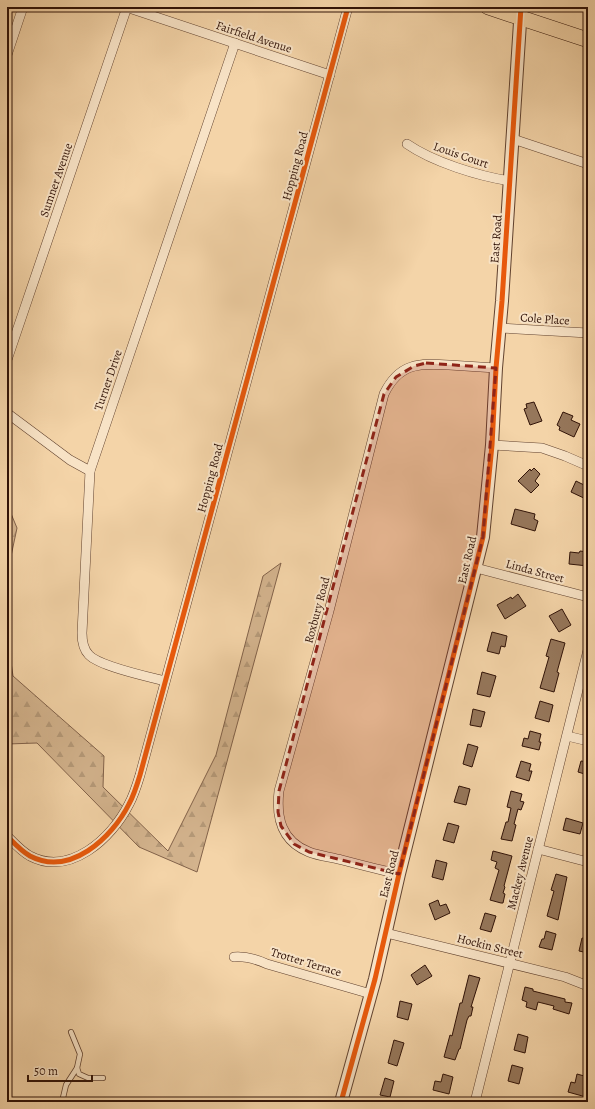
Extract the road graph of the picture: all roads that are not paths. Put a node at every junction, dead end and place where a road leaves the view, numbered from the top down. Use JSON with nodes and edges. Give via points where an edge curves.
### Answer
{"nodes":[{"id":1,"x":23,"y":7,"type":"edge"},
{"id":2,"x":127,"y":7,"type":"edge"},
{"id":3,"x":348,"y":7,"type":"edge"},
{"id":4,"x":488,"y":7,"type":"edge"},
{"id":5,"x":521,"y":12,"type":"edge"},
{"id":6,"x":588,"y":40,"type":"edge"},
{"id":7,"x":235,"y":43,"type":"junction"},
{"id":8,"x":7,"y":55,"type":"edge"},
{"id":9,"x":330,"y":75,"type":"junction"},
{"id":10,"x":513,"y":139,"type":"junction"},
{"id":11,"x":407,"y":144,"type":"dead end"},
{"id":12,"x":588,"y":164,"type":"edge"},
{"id":13,"x":510,"y":182,"type":"junction"},
{"id":14,"x":500,"y":328,"type":"junction"},
{"id":15,"x":588,"y":333,"type":"edge"},
{"id":16,"x":7,"y":360,"type":"edge"},
{"id":17,"x":496,"y":368,"type":"junction"},
{"id":18,"x":7,"y":413,"type":"edge"},
{"id":19,"x":492,"y":445,"type":"junction"},
{"id":20,"x":588,"y":466,"type":"edge"},
{"id":21,"x":90,"y":471,"type":"junction"},
{"id":22,"x":476,"y":568,"type":"junction"},
{"id":23,"x":588,"y":598,"type":"edge"},
{"id":24,"x":588,"y":650,"type":"edge"},
{"id":25,"x":165,"y":681,"type":"junction"},
{"id":26,"x":567,"y":736,"type":"junction"},
{"id":27,"x":588,"y":741,"type":"edge"},
{"id":28,"x":7,"y":836,"type":"edge"},
{"id":29,"x":538,"y":849,"type":"junction"},
{"id":30,"x":588,"y":862,"type":"edge"},
{"id":31,"x":399,"y":874,"type":"junction"},
{"id":32,"x":386,"y":933,"type":"junction"},
{"id":33,"x":234,"y":957,"type":"dead end"},
{"id":34,"x":509,"y":964,"type":"junction"},
{"id":35,"x":588,"y":986,"type":"edge"},
{"id":36,"x":371,"y":994,"type":"junction"},
{"id":37,"x":71,"y":1032,"type":"dead end"},
{"id":38,"x":77,"y":1068,"type":"junction"},
{"id":39,"x":103,"y":1078,"type":"dead end"},
{"id":40,"x":62,"y":1102,"type":"edge"},
{"id":41,"x":341,"y":1102,"type":"edge"},
{"id":42,"x":475,"y":1102,"type":"edge"}],
"edges":[{"from":1,"to":8,"type":"street"},
{"from":2,"to":7,"type":"street","name":"Fairfield Avenue"},
{"from":2,"to":16,"type":"street","name":"Sumner Avenue"},
{"from":3,"to":9,"type":"street","name":"Hopping Road"},
{"from":4,"to":5,"type":"main road"},
{"from":5,"to":6,"type":"main road"},
{"from":5,"to":10,"type":"street","name":"East Road"},
{"from":7,"to":9,"type":"street","name":"Fairfield Avenue"},
{"from":7,"to":21,"type":"street","name":"Turner Drive"},
{"from":9,"to":25,"type":"street","name":"Hopping Road"},
{"from":10,"to":12,"type":"street"},
{"from":10,"to":13,"type":"street","name":"East Road"},
{"from":11,"to":13,"type":"street","name":"Louis Court","via":[[448,165]]},
{"from":13,"to":14,"type":"street","name":"East Road"},
{"from":14,"to":15,"type":"street","name":"Cole Place"},
{"from":14,"to":17,"type":"street","name":"East Road"},
{"from":17,"to":19,"type":"street","name":"East Road"},
{"from":17,"to":31,"type":"street","name":"Roxbury Road","via":[[426,363],[405,370],[388,385],[279,791],[279,819],[286,835],[294,844],[309,852]]},
{"from":18,"to":21,"type":"street","via":[[70,460]]},
{"from":19,"to":20,"type":"street","via":[[542,448]]},
{"from":19,"to":22,"type":"street","name":"East Road","via":[[483,537]]},
{"from":21,"to":25,"type":"street","name":"Turner Drive","via":[[83,645],[90,656],[101,663]]},
{"from":22,"to":23,"type":"street","name":"Linda Street"},
{"from":22,"to":31,"type":"street","name":"East Road"},
{"from":24,"to":26,"type":"street","name":"Mackey Avenue"},
{"from":25,"to":28,"type":"street","name":"Hopping Road","via":[[130,804],[102,840],[75,858],[49,862],[29,855]]},
{"from":26,"to":27,"type":"street"},
{"from":26,"to":29,"type":"street","name":"Mackey Avenue"},
{"from":29,"to":30,"type":"street"},
{"from":29,"to":34,"type":"street","name":"Mackey Avenue"},
{"from":31,"to":32,"type":"street","name":"East Road"},
{"from":32,"to":34,"type":"street","name":"Hockin Street"},
{"from":32,"to":36,"type":"street","name":"East Road"},
{"from":33,"to":36,"type":"street","name":"Trotter Terrace","via":[[256,960]]},
{"from":34,"to":35,"type":"street","name":"Hockin Street","via":[[565,977]]},
{"from":34,"to":42,"type":"street","name":"Mackey Avenue"},
{"from":36,"to":41,"type":"street","name":"East Road"},
{"from":37,"to":38,"type":"lane","via":[[80,1054]]},
{"from":38,"to":39,"type":"lane","via":[[79,1074],[88,1078]]},
{"from":38,"to":40,"type":"lane","via":[[66,1085]]}]}
